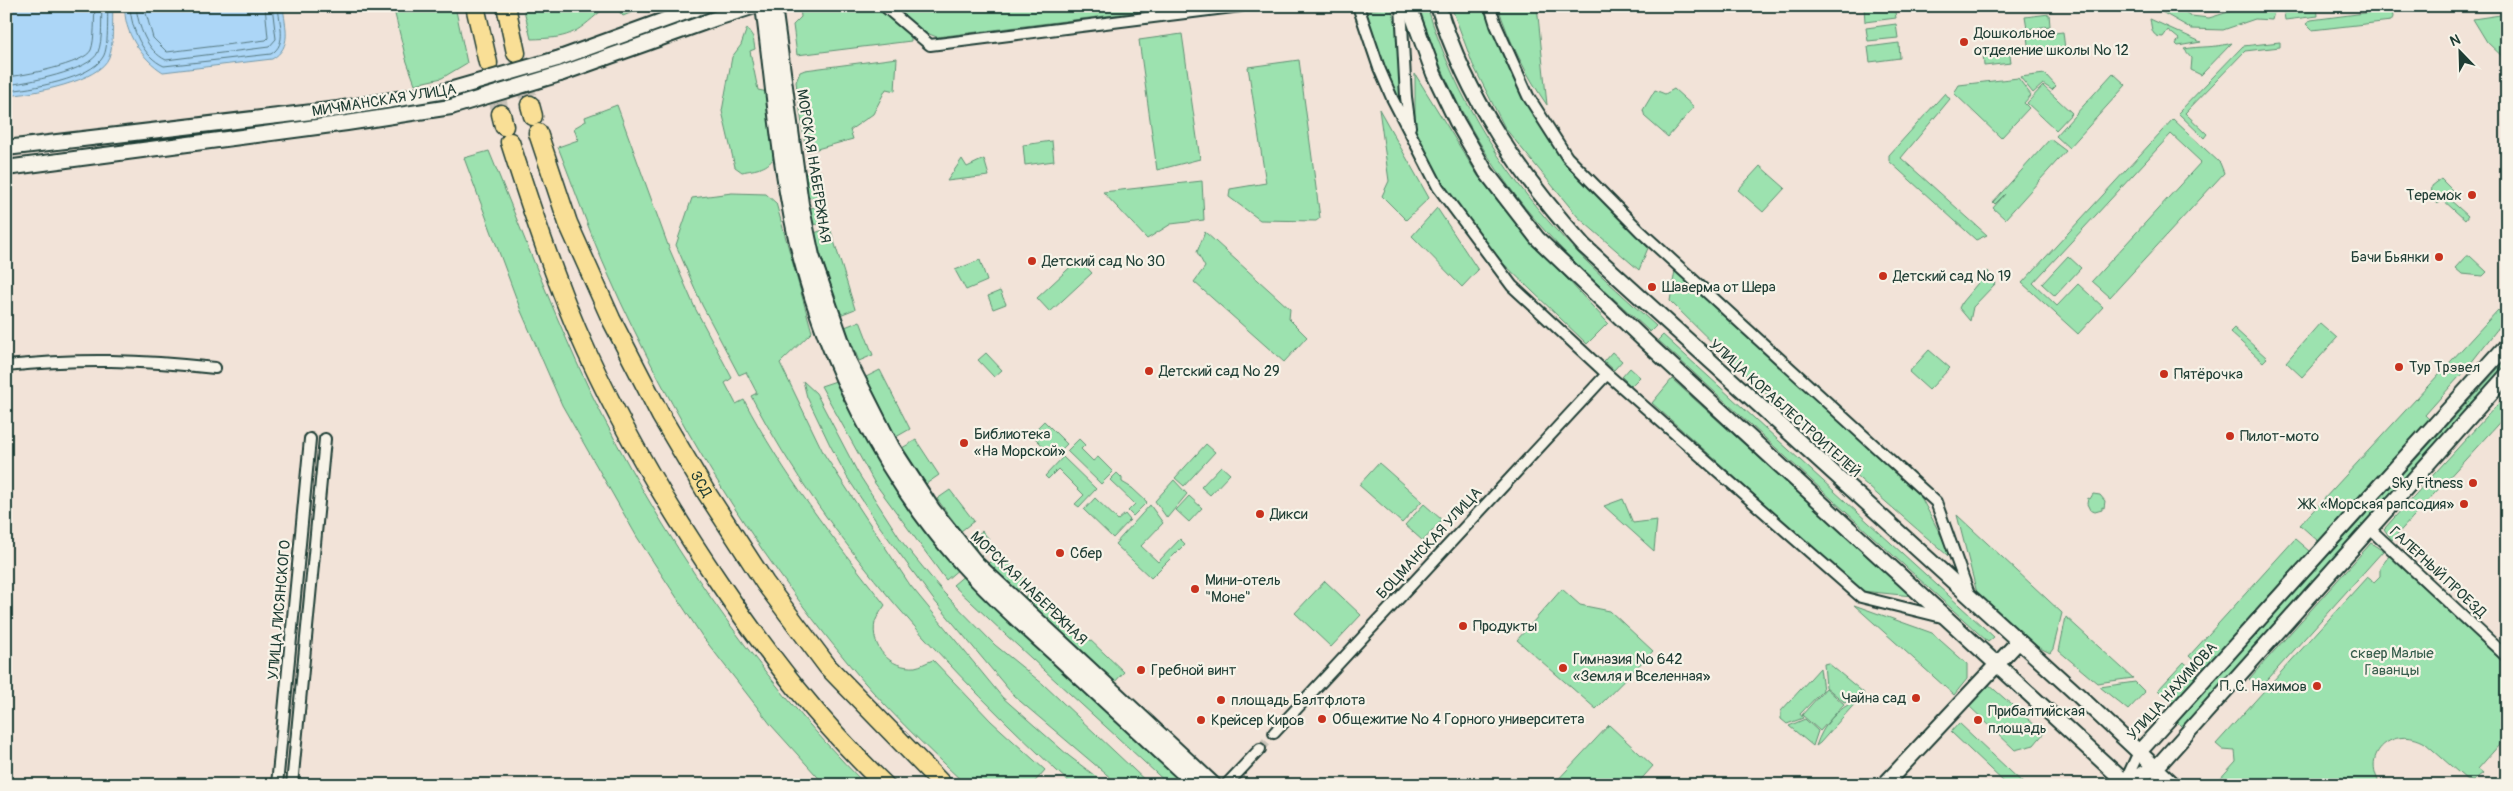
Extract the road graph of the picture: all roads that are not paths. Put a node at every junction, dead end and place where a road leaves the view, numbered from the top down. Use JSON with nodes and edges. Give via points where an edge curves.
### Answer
{"nodes":[{"id":1,"x":475,"y":6,"type":"edge"},
{"id":2,"x":506,"y":6,"type":"edge"},
{"id":3,"x":703,"y":6,"type":"edge"},
{"id":4,"x":754,"y":6,"type":"edge"},
{"id":5,"x":763,"y":6,"type":"edge"},
{"id":6,"x":774,"y":6,"type":"edge"},
{"id":7,"x":884,"y":6,"type":"edge"},
{"id":8,"x":1241,"y":6,"type":"edge"},
{"id":9,"x":1358,"y":6,"type":"edge"},
{"id":10,"x":1401,"y":6,"type":"edge"},
{"id":11,"x":1409,"y":6,"type":"edge"},
{"id":12,"x":1438,"y":6,"type":"edge"},
{"id":13,"x":1490,"y":6,"type":"edge"},
{"id":14,"x":1226,"y":7,"type":"edge"},
{"id":15,"x":516,"y":53,"type":"tunnel mouth"},
{"id":16,"x":488,"y":63,"type":"tunnel mouth"},
{"id":17,"x":534,"y":118,"type":"tunnel mouth"},
{"id":18,"x":505,"y":127,"type":"tunnel mouth"},
{"id":19,"x":1411,"y":139,"type":"junction"},
{"id":20,"x":6,"y":148,"type":"edge"},
{"id":21,"x":6,"y":168,"type":"edge"},
{"id":22,"x":2507,"y":345,"type":"edge"},
{"id":23,"x":6,"y":366,"type":"edge"},
{"id":24,"x":215,"y":368,"type":"dead end"},
{"id":25,"x":1607,"y":374,"type":"junction"},
{"id":26,"x":2507,"y":376,"type":"edge"},
{"id":27,"x":310,"y":438,"type":"dead end"},
{"id":28,"x":325,"y":439,"type":"dead end"},
{"id":29,"x":2370,"y":529,"type":"junction"},
{"id":30,"x":1971,"y":600,"type":"junction"},
{"id":31,"x":1950,"y":620,"type":"junction"},
{"id":32,"x":2018,"y":642,"type":"junction"},
{"id":33,"x":2507,"y":657,"type":"edge"},
{"id":34,"x":1997,"y":664,"type":"junction"},
{"id":35,"x":1274,"y":734,"type":"tunnel mouth"},
{"id":36,"x":1260,"y":749,"type":"tunnel mouth"},
{"id":37,"x":2139,"y":752,"type":"junction"},
{"id":38,"x":2156,"y":768,"type":"junction"},
{"id":39,"x":1886,"y":782,"type":"edge"},
{"id":40,"x":2126,"y":784,"type":"edge"},
{"id":41,"x":277,"y":785,"type":"edge"},
{"id":42,"x":292,"y":785,"type":"edge"},
{"id":43,"x":885,"y":785,"type":"edge"},
{"id":44,"x":943,"y":785,"type":"edge"},
{"id":45,"x":1196,"y":785,"type":"edge"},
{"id":46,"x":1214,"y":785,"type":"edge"},
{"id":47,"x":1226,"y":785,"type":"edge"},
{"id":48,"x":2174,"y":785,"type":"edge"}],
"edges":[{"from":1,"to":16,"type":"highway"},
{"from":2,"to":15,"type":"highway"},
{"from":3,"to":20,"type":"main road","name":"МИЧМАНСКАЯ УЛИЦА","bridge":true,"via":[[557,59],[446,91],[338,110]]},
{"from":4,"to":21,"type":"main road","name":"МИЧМАНСКАЯ УЛИЦА","bridge":true,"via":[[560,74],[451,106],[340,124]]},
{"from":5,"to":45,"type":"main road","name":"МОРСКАЯ НАБЕРЕЖНАЯ","via":[[789,206],[801,259],[835,358],[871,434],[919,510],[968,571]]},
{"from":6,"to":46,"type":"main road","name":"МОРСКАЯ НАБЕРЕЖНАЯ","via":[[801,204],[812,256],[849,362],[892,447],[933,510],[976,563]]},
{"from":7,"to":14,"type":"street","via":[[930,45]]},
{"from":8,"to":14,"type":"street"},
{"from":9,"to":19,"type":"street","via":[[1379,68]]},
{"from":10,"to":19,"type":"street"},
{"from":11,"to":31,"type":"main road","via":[[1434,74],[1457,122],[1486,172],[1537,238]]},
{"from":12,"to":30,"type":"main road","name":"УЛИЦА КОРАБЛЕСТРОИТЕЛЕЙ","via":[[1458,62],[1480,106],[1534,189],[1584,246]]},
{"from":13,"to":30,"type":"street","via":[[1528,96],[1567,157],[1640,231],[1936,502]]},
{"from":17,"to":44,"type":"highway","name":"ЗСД","via":[[568,223],[611,319],[661,416],[706,492],[765,583],[828,667]]},
{"from":18,"to":43,"type":"highway","via":[[540,233],[578,331],[628,436],[672,514],[796,690]]},
{"from":19,"to":25,"type":"street","via":[[1442,194],[1512,286]]},
{"from":22,"to":37,"type":"main road","name":"УЛИЦА НАХИМОВА"},
{"from":23,"to":24,"type":"street","via":[[100,359]]},
{"from":25,"to":31,"type":"street","via":[[1861,596]]},
{"from":25,"to":35,"type":"street","name":"БОЦМАНСКАЯ УЛИЦА"},
{"from":26,"to":29,"type":"main road"},
{"from":27,"to":41,"type":"street","name":"УЛИЦА ЛИСЯНСКОГО"},
{"from":28,"to":42,"type":"street","name":"УЛИЦА ЛИСЯНСКОГО"},
{"from":29,"to":33,"type":"street","name":"ГАЛЕРНЫЙ ПРОЕЗД"},
{"from":29,"to":38,"type":"main road"},
{"from":30,"to":32,"type":"main road","name":"УЛИЦА КОРАБЛЕСТРОИТЕЛЕЙ"},
{"from":31,"to":34,"type":"main road"},
{"from":32,"to":34,"type":"main road"},
{"from":32,"to":37,"type":"main road","name":"УЛИЦА КОРАБЛЕСТРОИТЕЛЕЙ"},
{"from":34,"to":39,"type":"main road"},
{"from":34,"to":40,"type":"main road"},
{"from":36,"to":47,"type":"street"},
{"from":37,"to":38,"type":"main road","name":"УЛИЦА КОРАБЛЕСТРОИТЕЛЕЙ"},
{"from":37,"to":40,"type":"street","name":"УЛИЦА НАХИМОВА"},
{"from":38,"to":40,"type":"main road"},
{"from":38,"to":48,"type":"main road","name":"УЛИЦА КОРАБЛЕСТРОИТЕЛЕЙ"}]}
